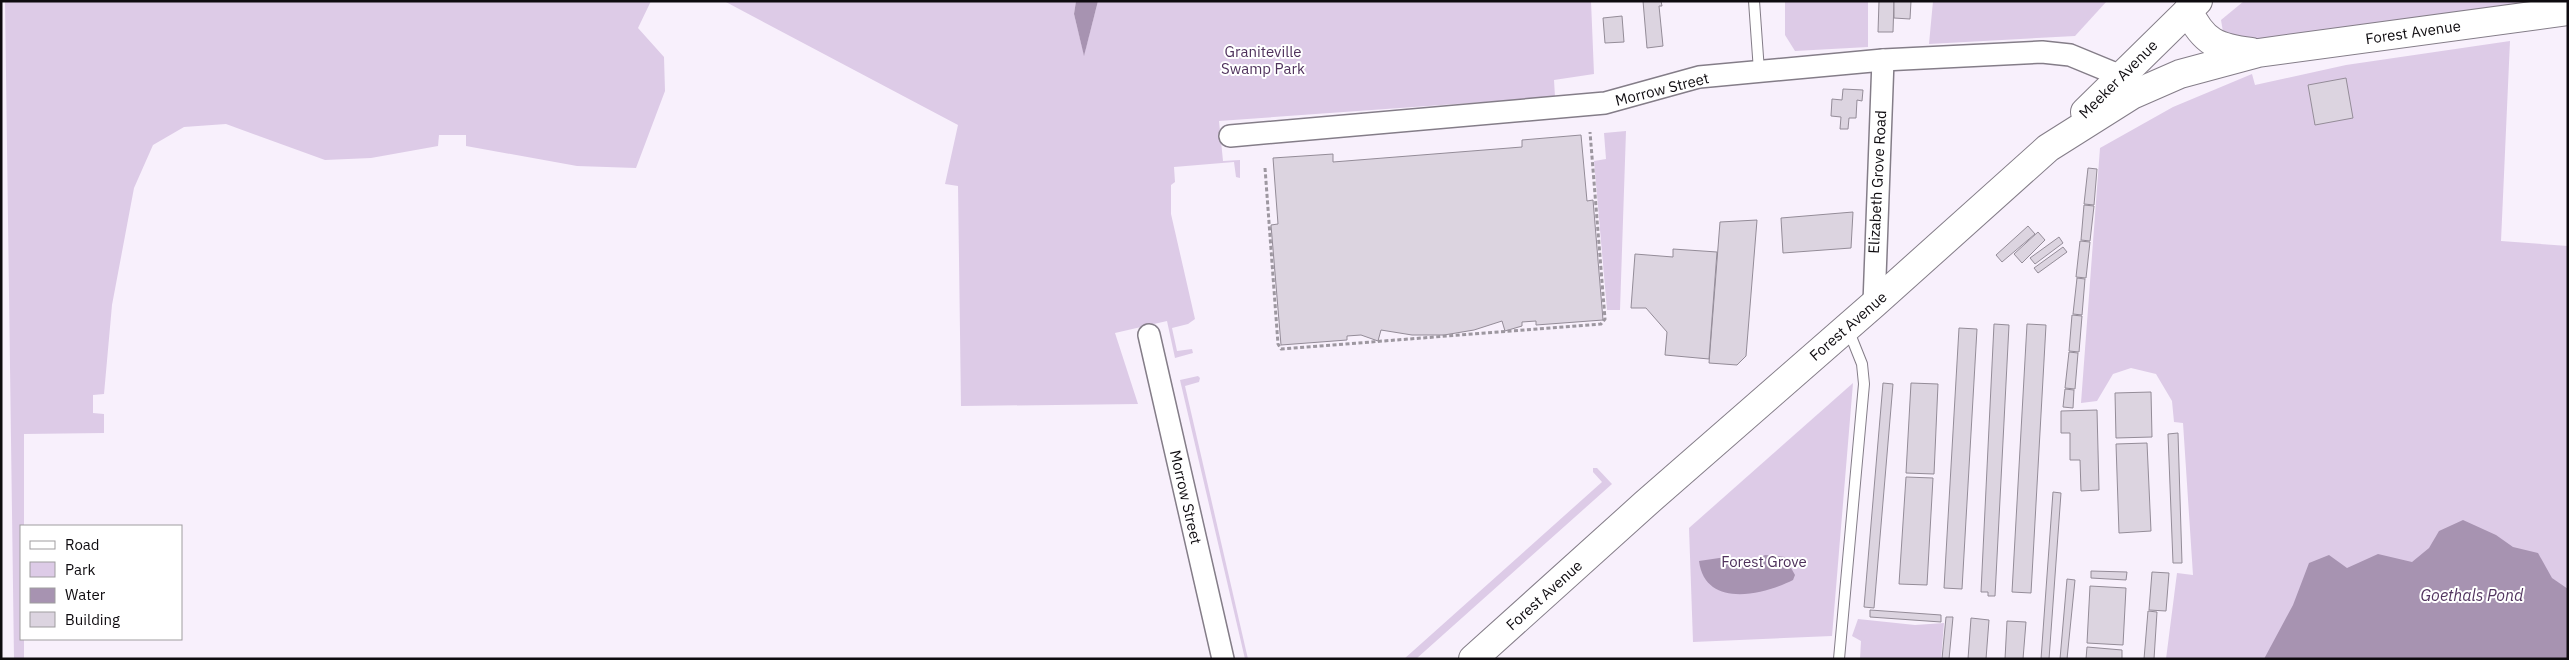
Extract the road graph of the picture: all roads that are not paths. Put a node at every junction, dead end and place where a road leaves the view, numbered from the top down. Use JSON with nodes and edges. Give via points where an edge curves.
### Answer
{"nodes":[{"id":1,"x":1754,"y":1,"type":"edge"},
{"id":2,"x":2193,"y":6,"type":"edge"},
{"id":3,"x":2568,"y":11,"type":"edge"},
{"id":4,"x":2258,"y":53,"type":"junction"},
{"id":5,"x":1883,"y":60,"type":"junction"},
{"id":6,"x":1759,"y":71,"type":"junction"},
{"id":7,"x":2121,"y":76,"type":"junction"},
{"id":8,"x":1230,"y":136,"type":"dead end"},
{"id":9,"x":2048,"y":148,"type":"junction"},
{"id":10,"x":1874,"y":304,"type":"junction"},
{"id":11,"x":1848,"y":327,"type":"junction"},
{"id":12,"x":1149,"y":335,"type":"dead end"},
{"id":13,"x":1223,"y":659,"type":"edge"},
{"id":14,"x":1473,"y":659,"type":"edge"},
{"id":15,"x":1839,"y":659,"type":"edge"}],
"edges":[{"from":1,"to":6,"type":"lane"},
{"from":2,"to":4,"type":"main road","name":"Forest Avenue","via":[[2195,26],[2207,39],[2224,47]]},
{"from":2,"to":7,"type":"main road","name":"Meeker Avenue"},
{"from":3,"to":4,"type":"main road","name":"Forest Avenue"},
{"from":4,"to":9,"type":"main road","name":"Forest Avenue","via":[[2158,82]]},
{"from":5,"to":6,"type":"street","name":"Morrow Street"},
{"from":5,"to":7,"type":"street","name":"Morrow Street","via":[[2042,52],[2070,55]]},
{"from":5,"to":10,"type":"street","name":"Elizabeth Grove Road"},
{"from":6,"to":8,"type":"street","name":"Morrow Street","via":[[1699,77],[1605,103]]},
{"from":7,"to":9,"type":"main road","name":"Meeker Avenue"},
{"from":9,"to":10,"type":"main road","name":"Forest Avenue"},
{"from":10,"to":11,"type":"main road","name":"Forest Avenue"},
{"from":11,"to":14,"type":"main road","name":"Forest Avenue"},
{"from":11,"to":15,"type":"lane","via":[[1862,364],[1864,384]]},
{"from":12,"to":13,"type":"street","name":"Morrow Street"}]}
